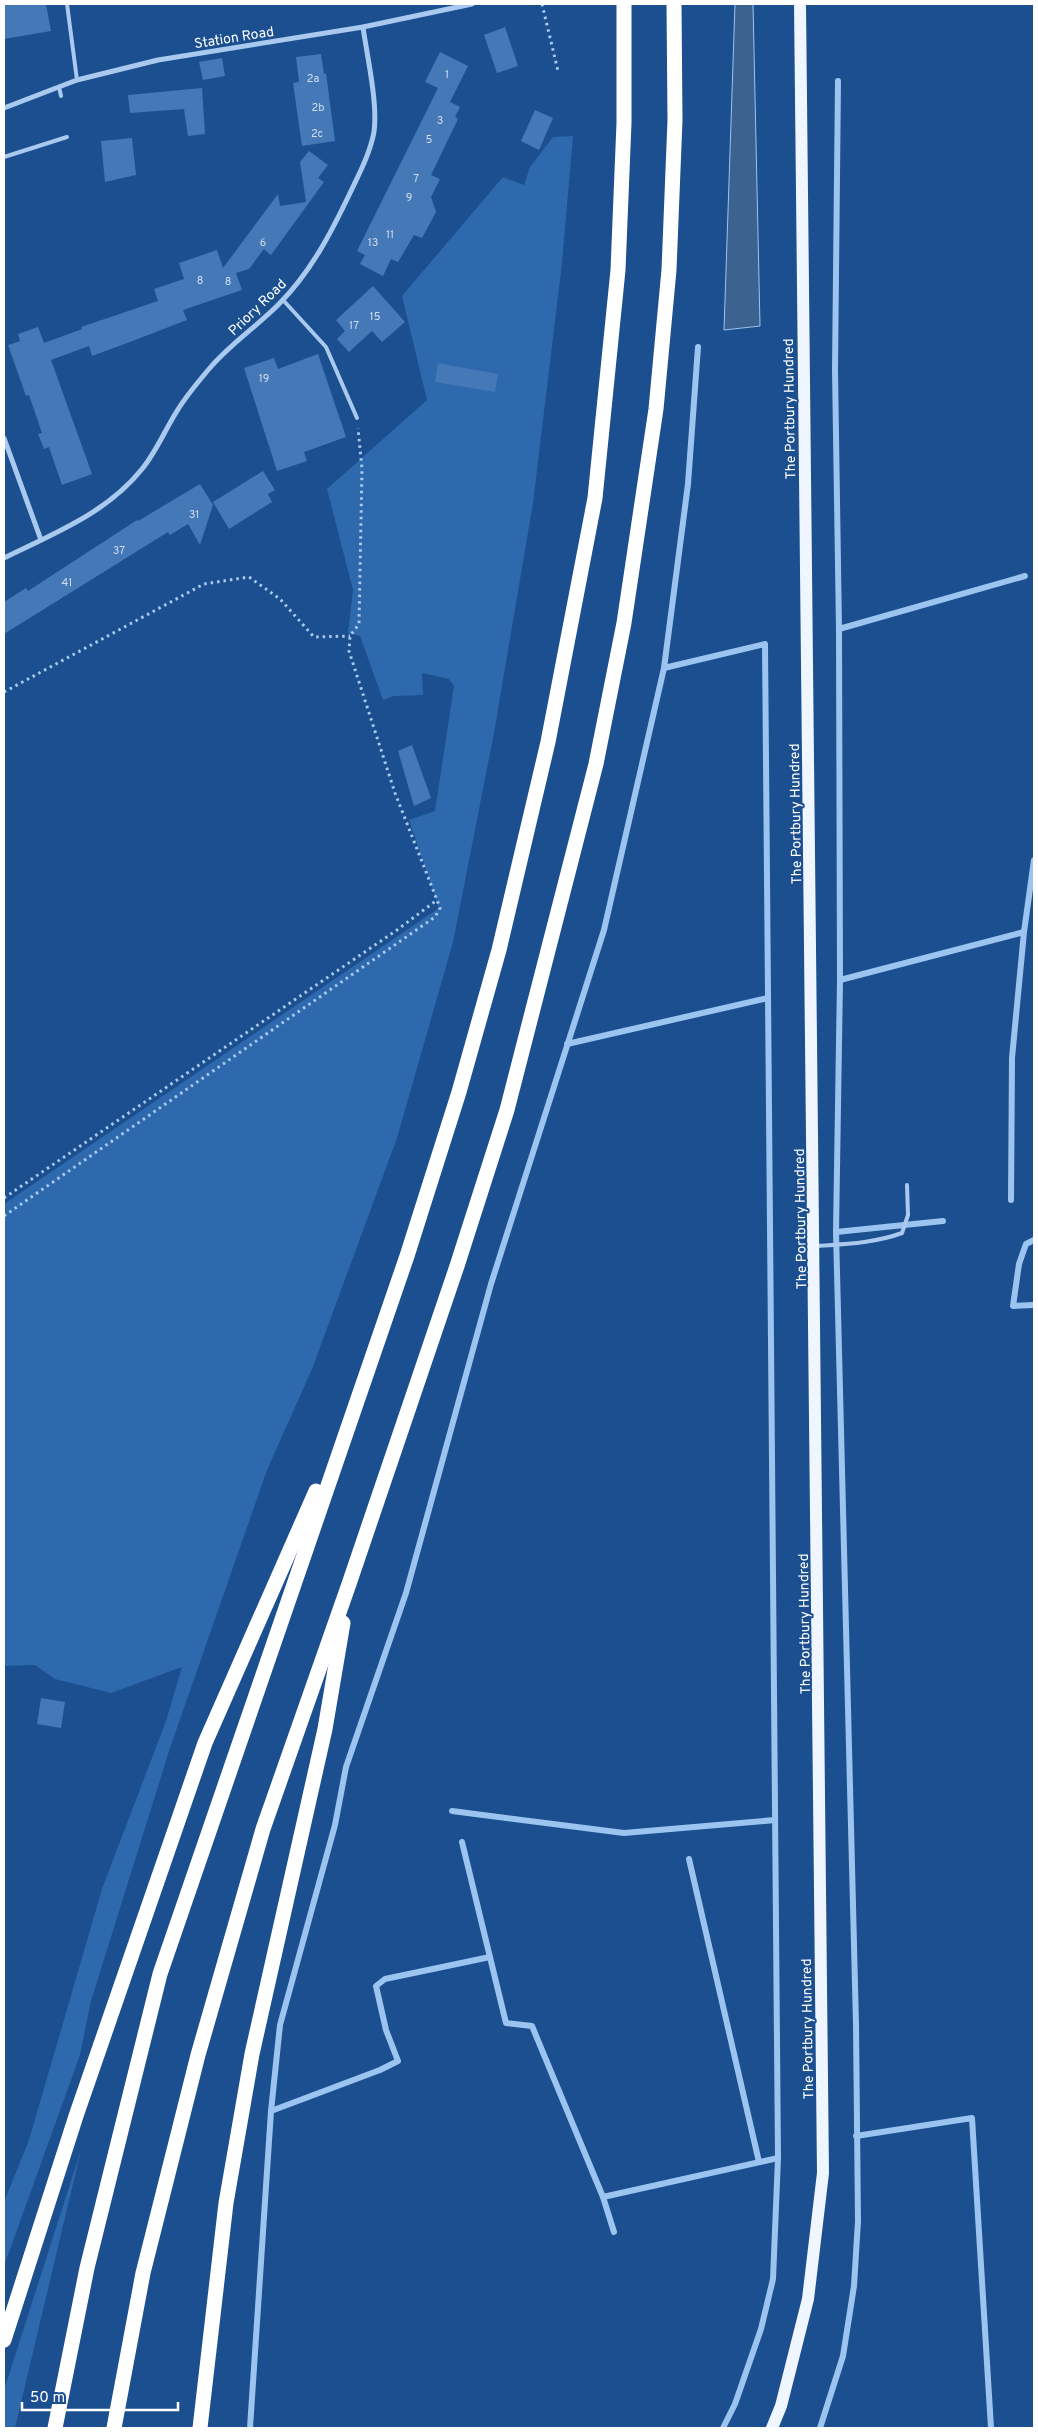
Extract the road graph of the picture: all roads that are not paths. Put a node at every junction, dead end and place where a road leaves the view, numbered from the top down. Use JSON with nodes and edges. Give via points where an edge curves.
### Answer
{"nodes":[{"id":1,"x":67,"y":4,"type":"edge"},
{"id":2,"x":472,"y":4,"type":"edge"},
{"id":3,"x":624,"y":4,"type":"edge"},
{"id":4,"x":674,"y":4,"type":"edge"},
{"id":5,"x":800,"y":4,"type":"edge"},
{"id":6,"x":363,"y":27,"type":"junction"},
{"id":7,"x":77,"y":80,"type":"junction"},
{"id":8,"x":58,"y":87,"type":"junction"},
{"id":9,"x":61,"y":96,"type":"dead end"},
{"id":10,"x":4,"y":108,"type":"edge"},
{"id":11,"x":67,"y":137,"type":"dead end"},
{"id":12,"x":4,"y":156,"type":"edge"},
{"id":13,"x":283,"y":300,"type":"junction"},
{"id":14,"x":357,"y":418,"type":"road end"},
{"id":15,"x":4,"y":438,"type":"edge"},
{"id":16,"x":42,"y":540,"type":"junction"},
{"id":17,"x":4,"y":558,"type":"edge"},
{"id":18,"x":907,"y":1184,"type":"dead end"},
{"id":19,"x":815,"y":1246,"type":"junction"},
{"id":20,"x":358,"y":1395,"type":"junction"},
{"id":21,"x":349,"y":1584,"type":"junction"},
{"id":22,"x":4,"y":2340,"type":"edge"},
{"id":23,"x":55,"y":2428,"type":"edge"},
{"id":24,"x":114,"y":2428,"type":"edge"},
{"id":25,"x":200,"y":2428,"type":"edge"},
{"id":26,"x":772,"y":2428,"type":"edge"}],
"edges":[{"from":1,"to":7,"type":"lane"},
{"from":2,"to":6,"type":"street","name":"Station Road"},
{"from":3,"to":20,"type":"highway","via":[[624,123],[618,270],[595,498],[548,742],[499,950],[459,1092],[407,1256]]},
{"from":4,"to":21,"type":"highway","via":[[675,120],[669,270],[656,410],[624,622],[596,764],[507,1110]]},
{"from":5,"to":19,"type":"main road","name":"The Portbury Hundred"},
{"from":6,"to":7,"type":"street","name":"Station Road","via":[[158,60]]},
{"from":6,"to":13,"type":"street","name":"Priory Road","via":[[374,130],[368,155],[326,244]]},
{"from":7,"to":8,"type":"street","name":"Station Road"},
{"from":8,"to":9,"type":"lane"},
{"from":8,"to":10,"type":"street","name":"Station Road"},
{"from":11,"to":12,"type":"lane"},
{"from":13,"to":14,"type":"lane","via":[[326,347]]},
{"from":13,"to":16,"type":"street","name":"Priory Road","via":[[215,361],[177,411],[144,467],[128,486],[107,503]]},
{"from":15,"to":16,"type":"street"},
{"from":16,"to":17,"type":"street","name":"Priory Road"},
{"from":18,"to":19,"type":"lane","via":[[908,1215],[902,1233],[852,1244]]},
{"from":19,"to":26,"type":"main road","name":"The Portbury Hundred","via":[[823,2174],[808,2300],[781,2406]]},
{"from":20,"to":22,"type":"highway","via":[[206,1744],[110,2014]]},
{"from":20,"to":23,"type":"highway","via":[[160,1974],[87,2268]]},
{"from":21,"to":24,"type":"highway","via":[[263,1829],[198,2055],[143,2273]]},
{"from":21,"to":25,"type":"highway","via":[[325,1729],[252,2054],[226,2202]]}]}
